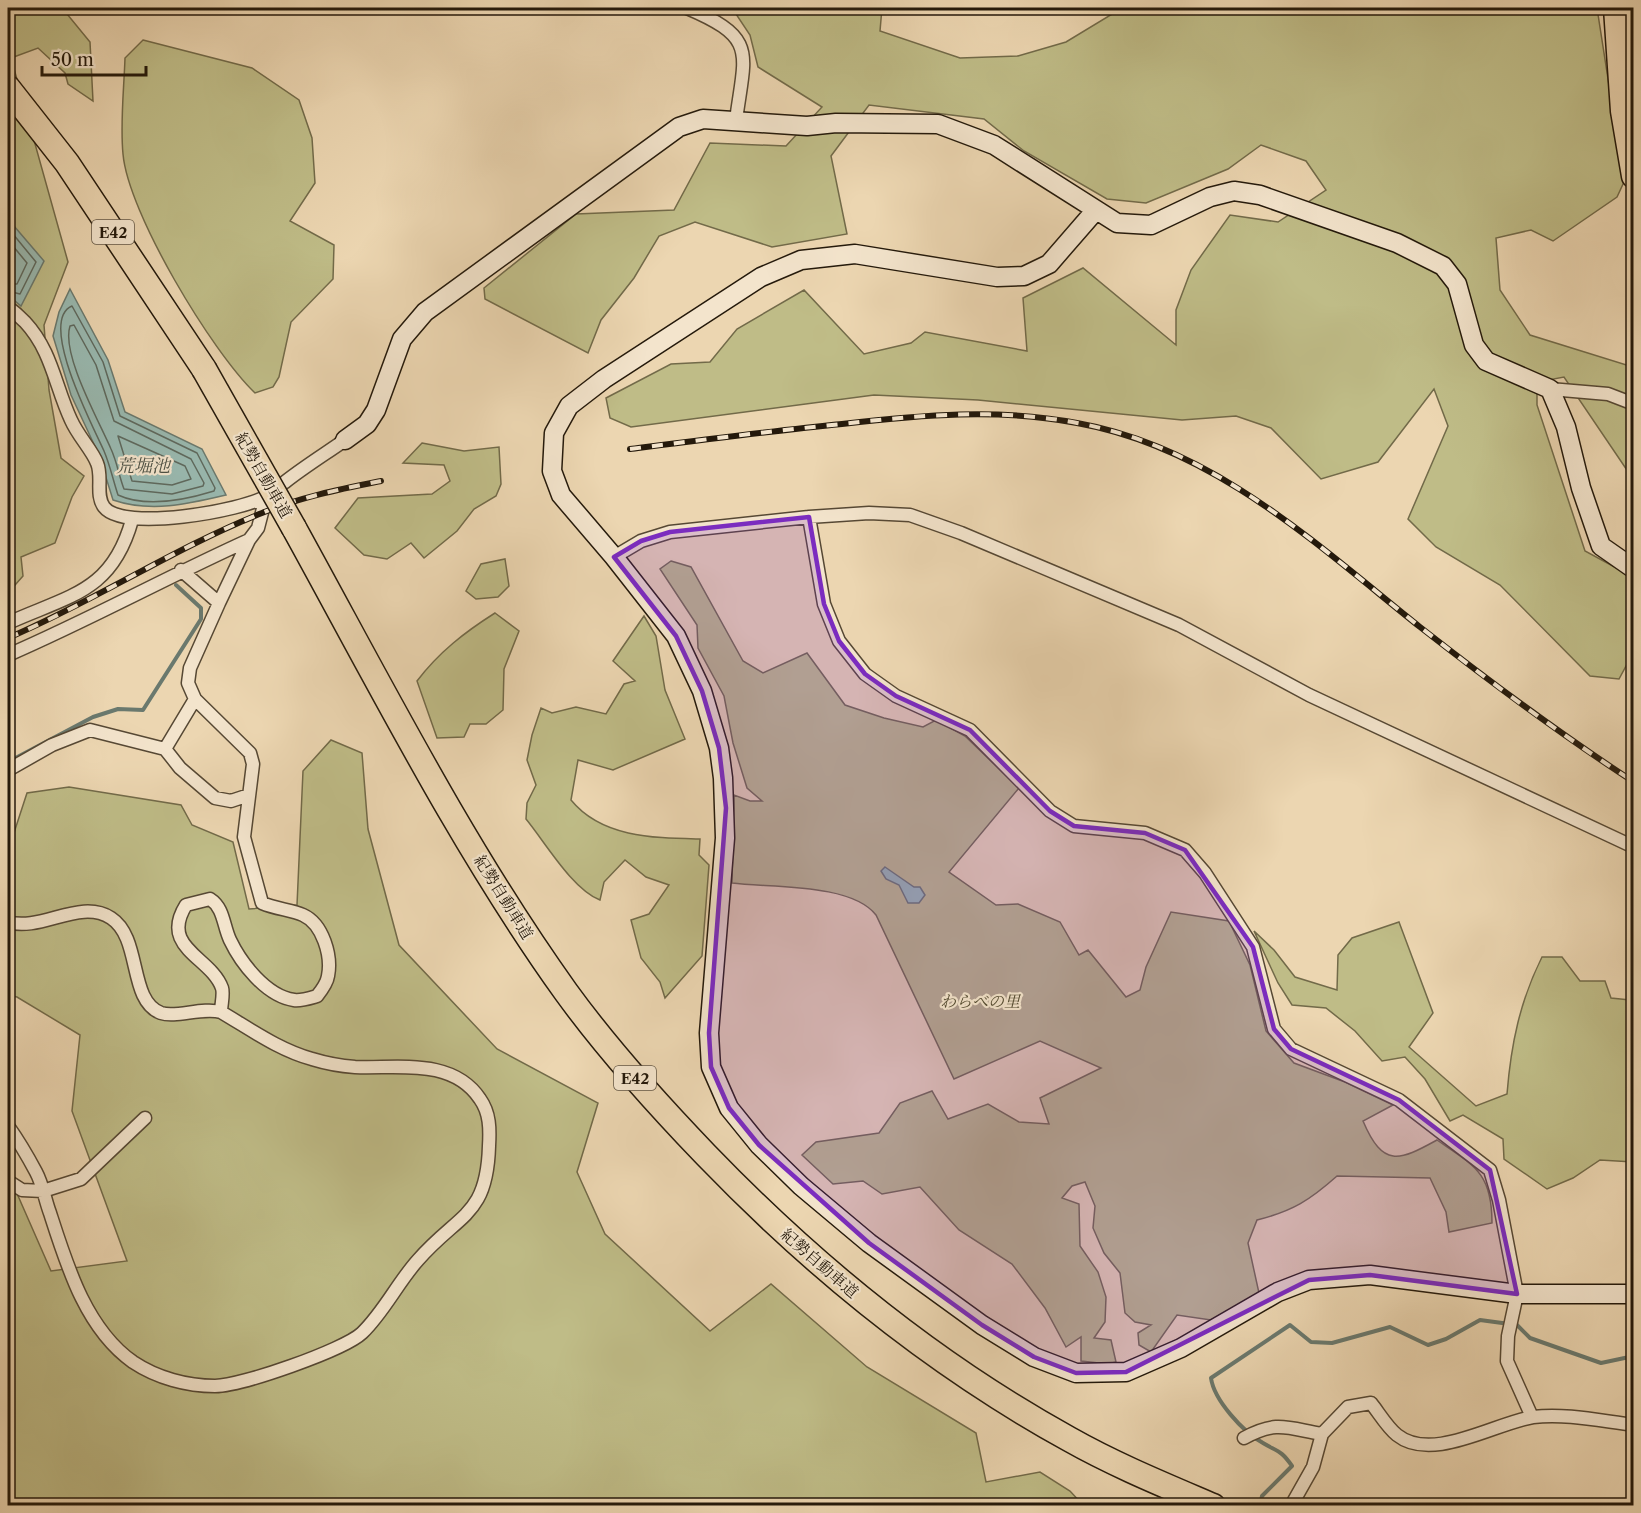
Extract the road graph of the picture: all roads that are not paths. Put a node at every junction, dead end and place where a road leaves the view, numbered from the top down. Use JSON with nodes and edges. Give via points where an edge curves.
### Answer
{"nodes":[{"id":1,"x":687,"y":8,"type":"edge"},
{"id":2,"x":1626,"y":12,"type":"edge"},
{"id":3,"x":718,"y":14,"type":"edge"},
{"id":4,"x":1634,"y":55,"type":"edge"},
{"id":5,"x":12,"y":94,"type":"edge"},
{"id":6,"x":736,"y":120,"type":"junction"},
{"id":7,"x":1634,"y":176,"type":"edge"},
{"id":8,"x":1095,"y":210,"type":"junction"},
{"id":9,"x":8,"y":308,"type":"edge"},
{"id":10,"x":1550,"y":389,"type":"junction"},
{"id":11,"x":1634,"y":404,"type":"edge"},
{"id":12,"x":345,"y":440,"type":"joint"},
{"id":13,"x":266,"y":497,"type":"junction"},
{"id":14,"x":809,"y":517,"type":"junction"},
{"id":15,"x":132,"y":519,"type":"junction"},
{"id":16,"x":249,"y":540,"type":"junction"},
{"id":17,"x":614,"y":557,"type":"junction"},
{"id":18,"x":1634,"y":569,"type":"edge"},
{"id":19,"x":182,"y":570,"type":"junction"},
{"id":20,"x":219,"y":603,"type":"junction"},
{"id":21,"x":8,"y":623,"type":"edge"},
{"id":22,"x":8,"y":655,"type":"edge"},
{"id":23,"x":195,"y":699,"type":"junction"},
{"id":24,"x":165,"y":749,"type":"junction"},
{"id":25,"x":8,"y":770,"type":"edge"},
{"id":26,"x":249,"y":795,"type":"junction"},
{"id":27,"x":1634,"y":847,"type":"edge"},
{"id":28,"x":8,"y":922,"type":"edge"},
{"id":29,"x":221,"y":1012,"type":"junction"},
{"id":30,"x":145,"y":1118,"type":"dead end"},
{"id":31,"x":8,"y":1126,"type":"edge"},
{"id":32,"x":8,"y":1181,"type":"edge"},
{"id":33,"x":43,"y":1191,"type":"junction"},
{"id":34,"x":1517,"y":1293,"type":"junction"},
{"id":35,"x":1634,"y":1294,"type":"edge"},
{"id":36,"x":1532,"y":1417,"type":"junction"},
{"id":37,"x":1634,"y":1425,"type":"edge"},
{"id":38,"x":1322,"y":1434,"type":"junction"},
{"id":39,"x":1244,"y":1437,"type":"dead end"},
{"id":40,"x":1213,"y":1506,"type":"edge"},
{"id":41,"x":1291,"y":1506,"type":"edge"}],
"edges":[{"from":1,"to":3,"type":"street"},
{"from":2,"to":4,"type":"highway"},
{"from":2,"to":7,"type":"highway","via":[[1623,111]]},
{"from":3,"to":6,"type":"street","via":[[745,54]]},
{"from":5,"to":40,"type":"highway","name":"紀勢自動車道","number":"E42","bridge":true,"via":[[67,163],[204,369],[518,922],[592,1026],[659,1106],[786,1234],[850,1292],[920,1345],[1069,1439],[1141,1476]]},
{"from":6,"to":8,"type":"street","via":[[807,126],[938,124],[994,145]]},
{"from":6,"to":12,"type":"street","via":[[703,119],[680,127],[425,312],[402,339],[367,424]]},
{"from":8,"to":10,"type":"street","via":[[1117,223],[1151,225],[1210,197],[1234,191],[1260,195],[1396,243],[1443,266],[1457,285],[1473,345],[1486,361]]},
{"from":8,"to":17,"type":"street","via":[[1049,264],[1024,276],[997,277],[855,254],[801,260],[762,277],[604,379],[569,406],[554,433],[552,471],[561,495]]},
{"from":9,"to":15,"type":"street","via":[[37,335],[52,363],[70,419],[97,462],[99,495],[104,507],[115,515]]},
{"from":10,"to":11,"type":"street","via":[[1608,394]]},
{"from":10,"to":18,"type":"street","via":[[1566,427],[1601,546]]},
{"from":12,"to":13,"type":"street"},
{"from":13,"to":15,"type":"street","via":[[222,510]]},
{"from":13,"to":16,"type":"street","via":[[258,528]]},
{"from":14,"to":17,"type":"street","via":[[670,532],[641,541]]},
{"from":14,"to":27,"type":"street","via":[[910,515],[961,533],[1179,625],[1309,695]]},
{"from":14,"to":34,"type":"street","via":[[824,604],[839,641],[865,674],[896,696],[970,730],[1050,811],[1074,826],[1145,833],[1185,850],[1205,873],[1252,946],[1274,1029],[1291,1049],[1399,1100],[1490,1170],[1500,1200]]},
{"from":15,"to":21,"type":"street","via":[[116,562],[95,584]]},
{"from":16,"to":19,"type":"street"},
{"from":16,"to":20,"type":"street"},
{"from":17,"to":34,"type":"street","via":[[676,636],[702,691],[718,748],[726,808],[709,1033],[711,1067],[729,1108],[759,1145],[869,1243],[991,1330],[1035,1357],[1076,1373],[1126,1372],[1181,1348],[1278,1292],[1310,1280],[1370,1275]]},
{"from":19,"to":20,"type":"street"},
{"from":19,"to":22,"type":"street","via":[[79,624]]},
{"from":20,"to":23,"type":"street","via":[[190,668],[188,683]]},
{"from":23,"to":24,"type":"street"},
{"from":23,"to":26,"type":"street","via":[[250,753],[253,764]]},
{"from":24,"to":25,"type":"street","via":[[90,730],[52,745]]},
{"from":24,"to":26,"type":"street","via":[[180,768],[215,798],[231,801]]},
{"from":26,"to":29,"type":"street","via":[[244,837],[258,894],[262,903],[303,915],[315,924],[325,941],[328,977],[317,996],[294,1000],[276,993],[253,974],[230,940],[218,904],[210,899],[195,900],[186,904],[178,916],[179,932],[190,954],[223,989]]},
{"from":28,"to":29,"type":"street","via":[[32,925],[90,910],[111,918],[129,943],[149,1006],[163,1014],[209,1009]]},
{"from":29,"to":33,"type":"street","via":[[286,1051],[314,1060],[354,1066],[410,1065],[448,1074],[480,1098],[488,1114],[488,1171],[482,1194],[471,1211],[419,1258],[362,1333],[339,1349],[218,1386],[184,1383],[152,1373],[132,1362],[110,1341],[86,1306],[66,1263]]},
{"from":30,"to":33,"type":"street","via":[[81,1179]]},
{"from":31,"to":33,"type":"street","via":[[38,1174]]},
{"from":32,"to":33,"type":"street","via":[[22,1190]]},
{"from":34,"to":35,"type":"street"},
{"from":34,"to":36,"type":"street","via":[[1507,1361]]},
{"from":36,"to":37,"type":"street","via":[[1558,1416]]},
{"from":36,"to":38,"type":"street","via":[[1456,1441],[1420,1446],[1398,1435],[1371,1404],[1348,1407]]},
{"from":38,"to":39,"type":"street","via":[[1272,1425]]},
{"from":38,"to":41,"type":"street","via":[[1313,1467]]}]}
